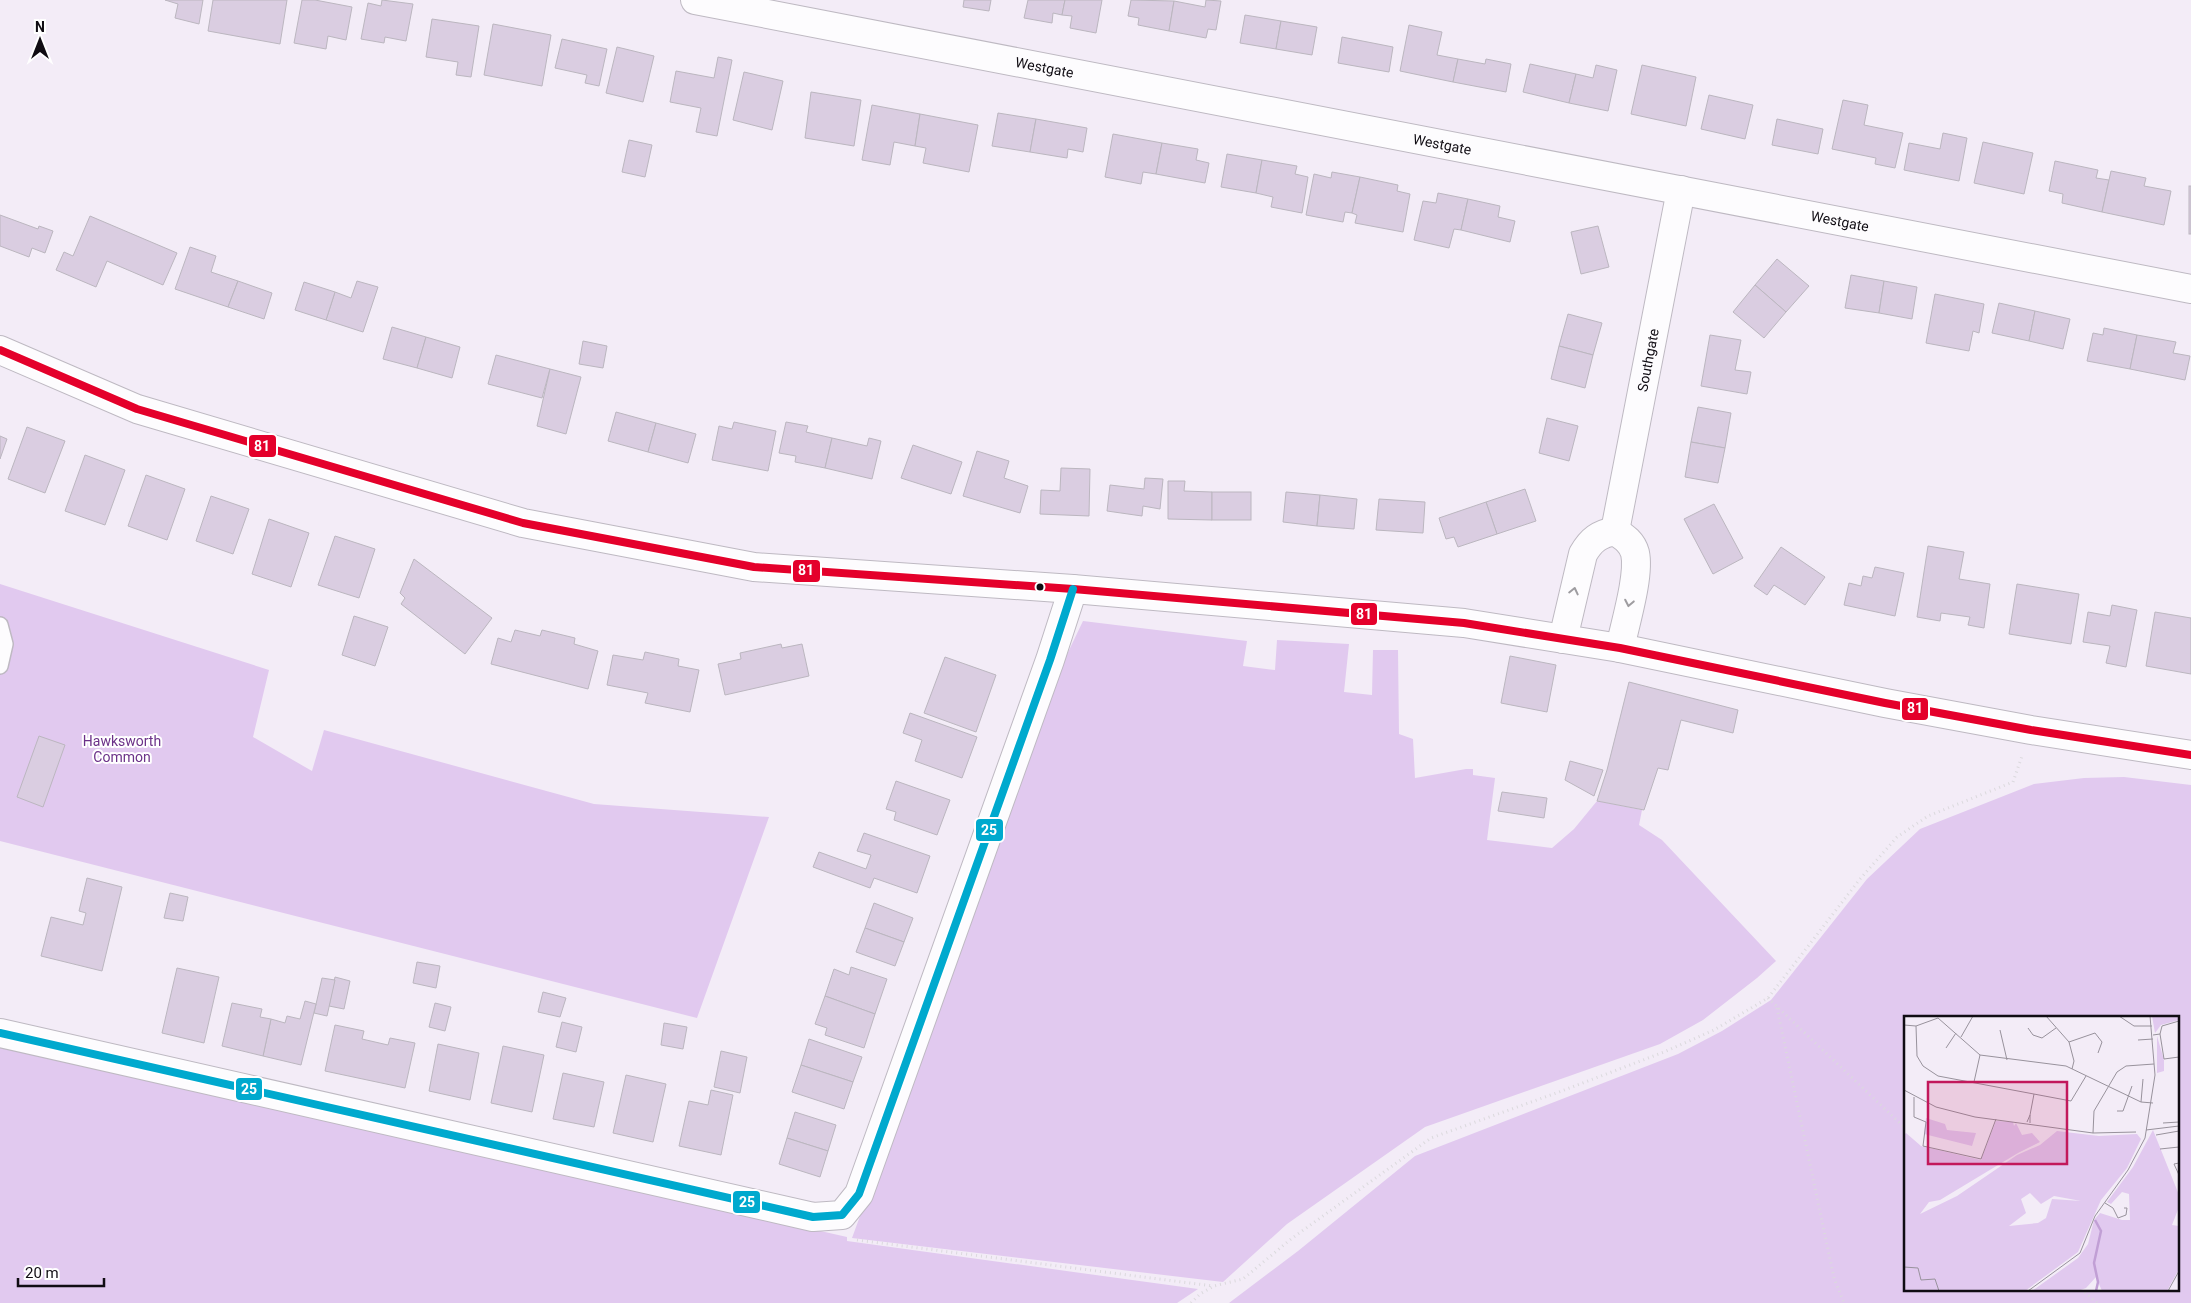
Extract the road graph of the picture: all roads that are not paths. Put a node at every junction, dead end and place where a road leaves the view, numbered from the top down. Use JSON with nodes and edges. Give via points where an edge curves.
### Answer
{"nodes":[{"id":1,"x":695,"y":0,"type":"edge"},
{"id":2,"x":735,"y":3,"type":"edge"},
{"id":3,"x":1681,"y":190,"type":"junction"},
{"id":4,"x":2191,"y":289,"type":"edge"},
{"id":5,"x":0,"y":350,"type":"edge"},
{"id":6,"x":1615,"y":531,"type":"junction"},
{"id":7,"x":1074,"y":589,"type":"junction"},
{"id":8,"x":0,"y":625,"type":"edge"},
{"id":9,"x":1563,"y":639,"type":"junction"},
{"id":10,"x":1620,"y":648,"type":"junction"},
{"id":11,"x":0,"y":666,"type":"edge"},
{"id":12,"x":2191,"y":755,"type":"edge"},
{"id":13,"x":0,"y":1033,"type":"edge"}],
"edges":[{"from":1,"to":2,"type":"street","name":"Westgate"},
{"from":2,"to":3,"type":"street","name":"Westgate"},
{"from":3,"to":4,"type":"street","name":"Westgate"},
{"from":3,"to":6,"type":"street","name":"Southgate"},
{"from":5,"to":7,"type":"street","via":[[137,410],[523,523],[754,567]]},
{"from":9,"to":6,"type":"street","one_way":true,"via":[[1582,554],[1589,543]]},
{"from":6,"to":10,"type":"street","one_way":true,"via":[[1628,539],[1635,551],[1636,566]]},
{"from":7,"to":9,"type":"street","via":[[1464,623]]},
{"from":7,"to":13,"type":"street","via":[[859,1194],[842,1215],[813,1217]]},
{"from":8,"to":11,"type":"lane","via":[[5,644]]},
{"from":9,"to":10,"type":"street"},
{"from":10,"to":12,"type":"street","via":[[1885,703]]}]}
